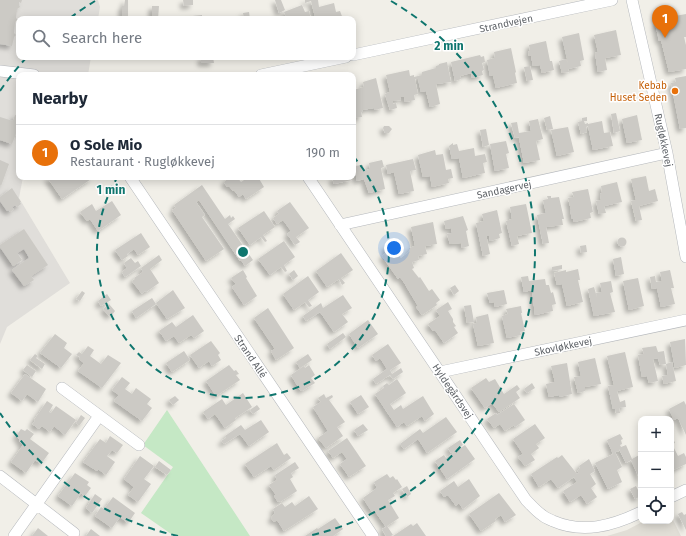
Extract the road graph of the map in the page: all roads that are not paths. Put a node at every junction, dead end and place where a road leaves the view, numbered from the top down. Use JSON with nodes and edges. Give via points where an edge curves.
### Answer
{"nodes":[{"id":1,"x":612,"y":0,"type":"edge"},
{"id":2,"x":632,"y":0,"type":"edge"},
{"id":3,"x":356,"y":54,"type":"edge"},
{"id":4,"x":332,"y":60,"type":"edge"},
{"id":5,"x":0,"y":71,"type":"edge"},
{"id":6,"x":275,"y":72,"type":"edge"},
{"id":7,"x":16,"y":73,"type":"edge"},
{"id":8,"x":667,"y":153,"type":"junction"},
{"id":9,"x":132,"y":180,"type":"edge"},
{"id":10,"x":310,"y":180,"type":"edge"},
{"id":11,"x":340,"y":225,"type":"junction"},
{"id":12,"x":686,"y":256,"type":"edge"},
{"id":13,"x":686,"y":320,"type":"edge"},
{"id":14,"x":440,"y":372,"type":"junction"},
{"id":15,"x":62,"y":388,"type":"dead end"},
{"id":16,"x":100,"y":416,"type":"junction"},
{"id":17,"x":139,"y":445,"type":"dead end"},
{"id":18,"x":0,"y":476,"type":"edge"},
{"id":19,"x":686,"y":490,"type":"edge"},
{"id":20,"x":674,"y":496,"type":"edge"},
{"id":21,"x":36,"y":504,"type":"junction"},
{"id":22,"x":638,"y":514,"type":"edge"},
{"id":23,"x":74,"y":533,"type":"dead end"},
{"id":24,"x":14,"y":536,"type":"edge"},
{"id":25,"x":373,"y":536,"type":"edge"}],
"edges":[{"from":1,"to":3,"type":"street","name":"Strandvejen"},
{"from":2,"to":8,"type":"street","name":"Rugløkkevej"},
{"from":4,"to":6,"type":"street"},
{"from":5,"to":7,"type":"street"},
{"from":8,"to":11,"type":"street","name":"Sandagervej"},
{"from":8,"to":12,"type":"street","name":"Rugløkkevej"},
{"from":9,"to":25,"type":"street","name":"Strand Allé"},
{"from":10,"to":11,"type":"street","name":"Hyldegårdsvej"},
{"from":11,"to":14,"type":"street","name":"Hyldegårdsvej"},
{"from":13,"to":14,"type":"street","name":"Skovløkkevej"},
{"from":14,"to":22,"type":"street","name":"Hyldegårdsvej","via":[[526,500],[542,516],[564,526],[581,528],[601,527]]},
{"from":15,"to":16,"type":"street"},
{"from":16,"to":17,"type":"street"},
{"from":16,"to":21,"type":"street"},
{"from":18,"to":21,"type":"street"},
{"from":19,"to":20,"type":"street"},
{"from":21,"to":23,"type":"street"},
{"from":21,"to":24,"type":"street"}]}
